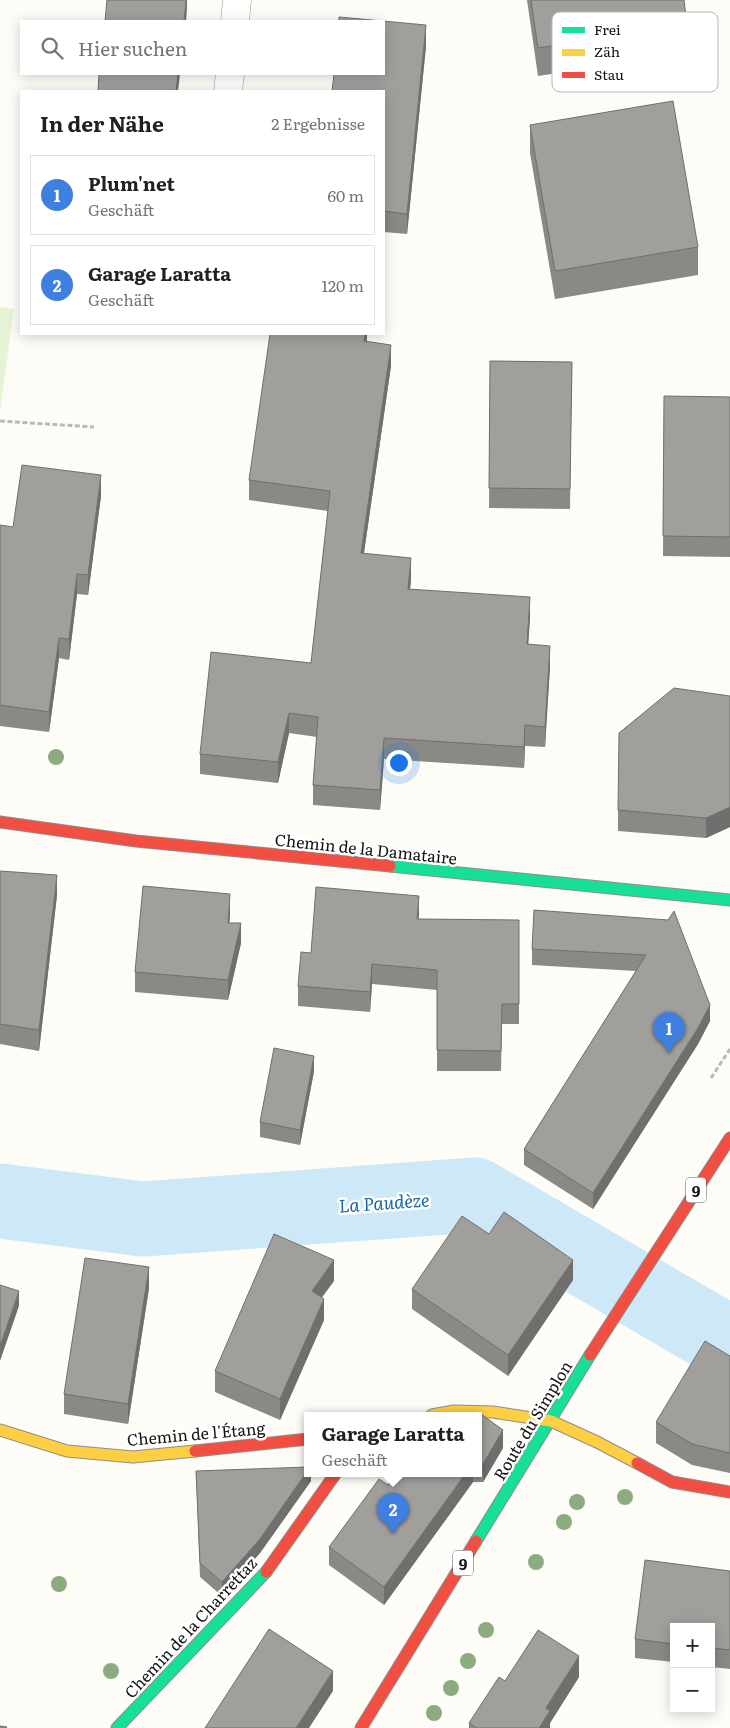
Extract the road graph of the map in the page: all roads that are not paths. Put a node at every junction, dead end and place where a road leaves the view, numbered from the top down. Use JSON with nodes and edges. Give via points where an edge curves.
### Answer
{"nodes":[{"id":1,"x":237,"y":0,"type":"edge"},
{"id":2,"x":235,"y":20,"type":"edge"},
{"id":3,"x":230,"y":75,"type":"edge"},
{"id":4,"x":228,"y":90,"type":"edge"},
{"id":5,"x":0,"y":822,"type":"edge"},
{"id":6,"x":730,"y":900,"type":"edge"},
{"id":7,"x":730,"y":1138,"type":"edge"},
{"id":8,"x":448,"y":1412,"type":"edge"},
{"id":9,"x":551,"y":1421,"type":"junction"},
{"id":10,"x":0,"y":1430,"type":"edge"},
{"id":11,"x":304,"y":1438,"type":"edge"},
{"id":12,"x":333,"y":1477,"type":"edge"},
{"id":13,"x":730,"y":1492,"type":"edge"},
{"id":14,"x":117,"y":1728,"type":"edge"},
{"id":15,"x":361,"y":1728,"type":"edge"}],
"edges":[{"from":1,"to":2,"type":"street"},
{"from":3,"to":4,"type":"street"},
{"from":5,"to":6,"type":"street","name":"Chemin de la Damataire","via":[[136,841]]},
{"from":7,"to":9,"type":"street","name":"Route du Simplon","number":"9","via":[[661,1242]]},
{"from":8,"to":9,"type":"street","via":[[493,1412]]},
{"from":9,"to":13,"type":"street","via":[[672,1482]]},
{"from":9,"to":15,"type":"street","name":"Route du Simplon","number":"9"},
{"from":10,"to":11,"type":"street","name":"Chemin de l'Étang","via":[[67,1452],[132,1457]]},
{"from":12,"to":14,"type":"street","name":"Chemin de la Charrettaz","via":[[263,1576]]}]}
